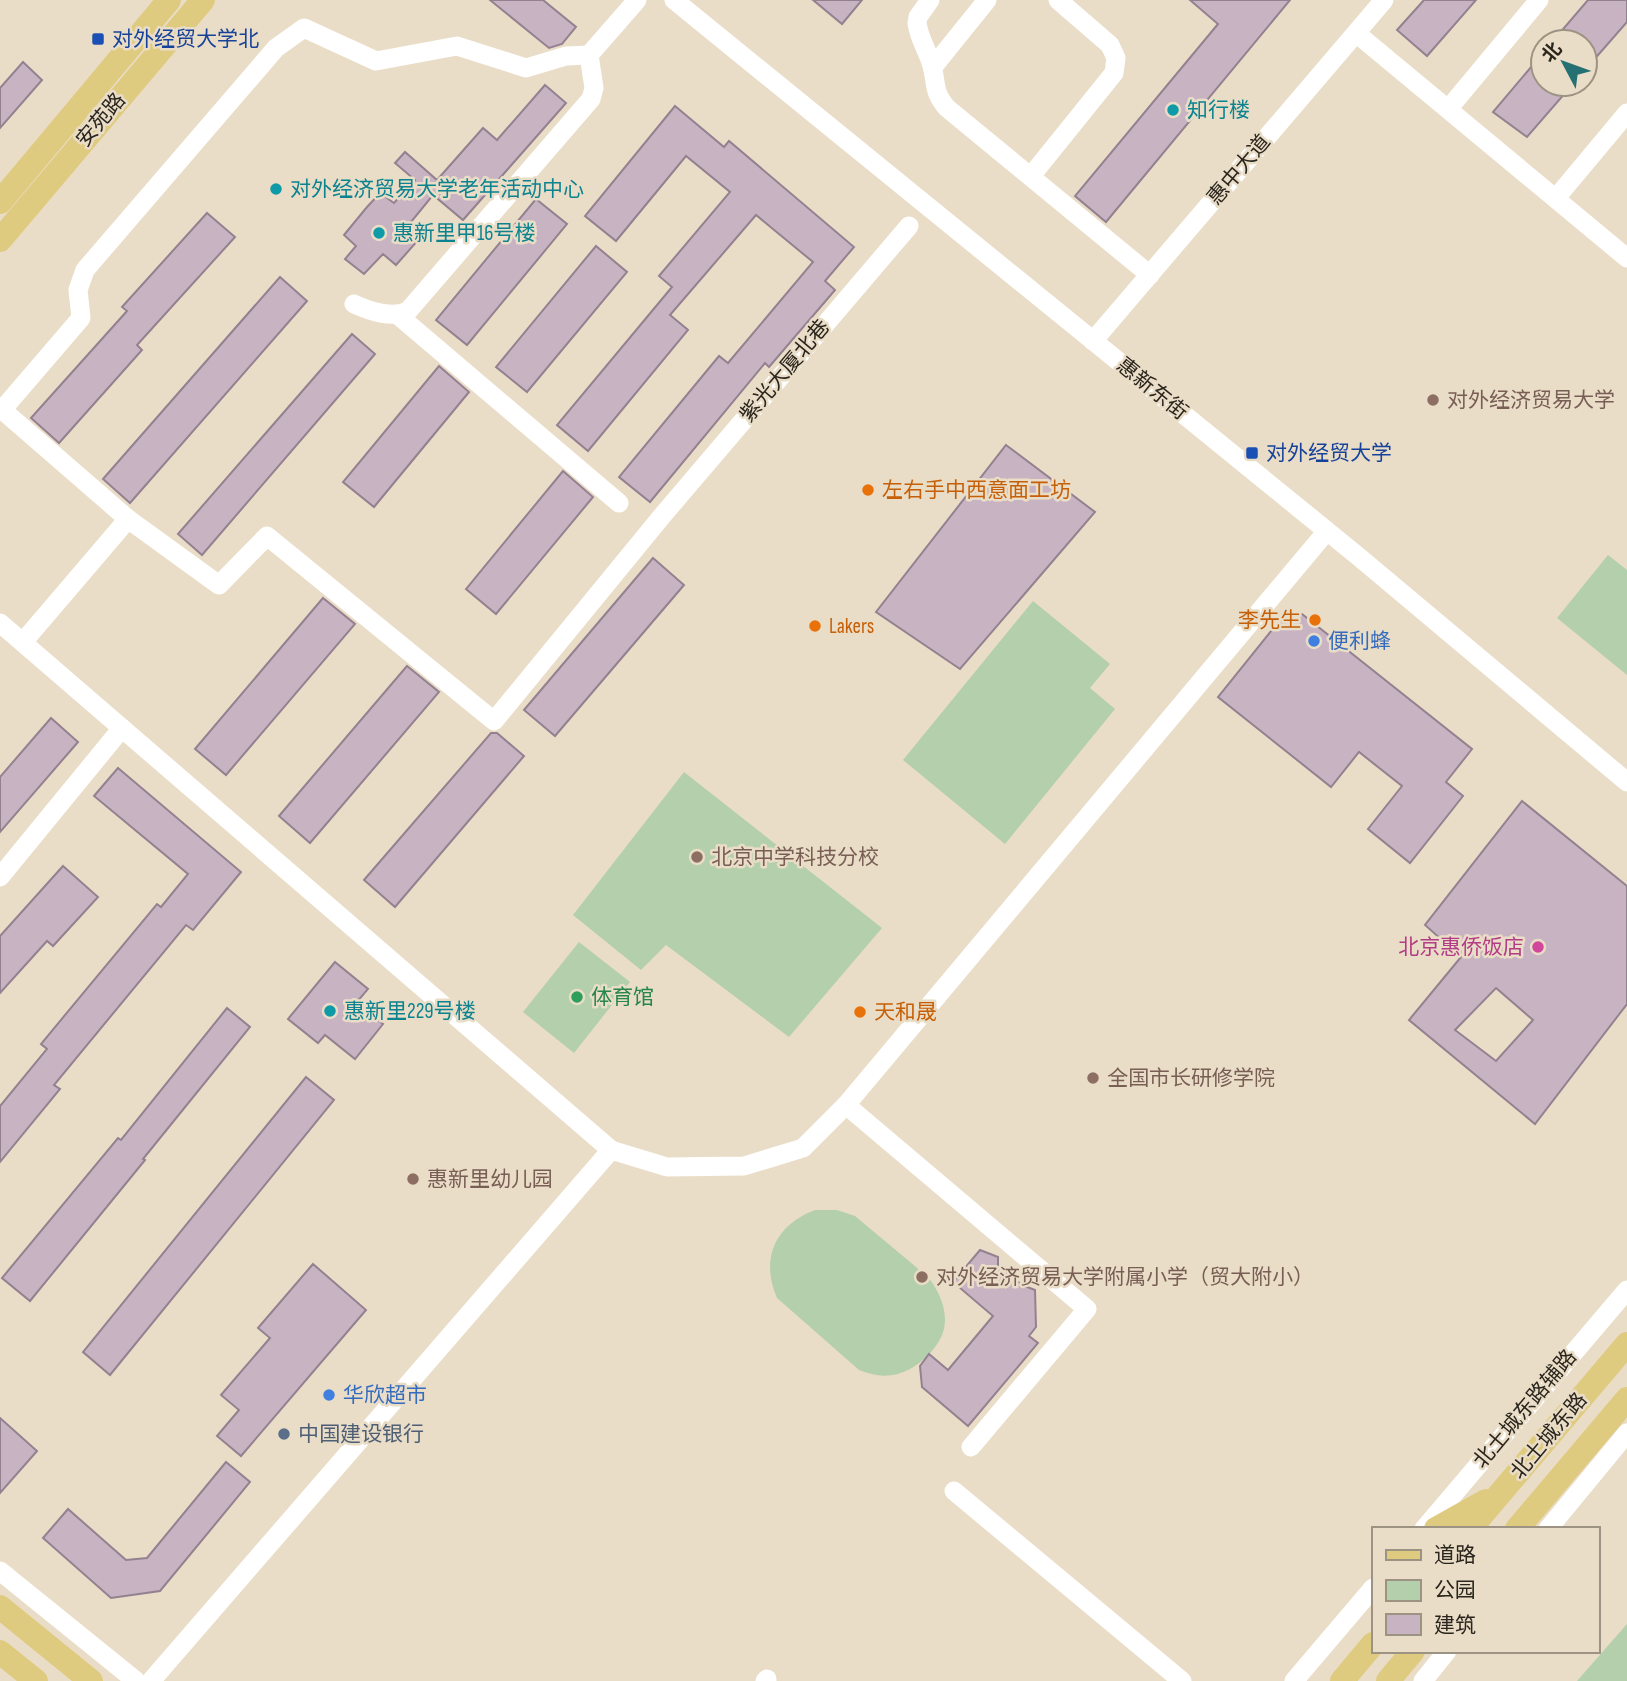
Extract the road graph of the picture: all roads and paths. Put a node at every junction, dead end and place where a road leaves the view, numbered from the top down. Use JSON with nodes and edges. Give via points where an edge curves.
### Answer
{"nodes":[{"id":1,"x":169,"y":0,"type":"edge"},
{"id":2,"x":202,"y":0,"type":"edge"},
{"id":3,"x":637,"y":0,"type":"edge"},
{"id":4,"x":674,"y":0,"type":"edge"},
{"id":5,"x":930,"y":0,"type":"edge"},
{"id":6,"x":987,"y":0,"type":"edge"},
{"id":7,"x":1058,"y":0,"type":"edge"},
{"id":8,"x":1539,"y":0,"type":"edge"},
{"id":9,"x":1381,"y":1,"type":"edge"},
{"id":10,"x":1356,"y":33,"type":"junction"},
{"id":11,"x":589,"y":55,"type":"junction"},
{"id":12,"x":933,"y":67,"type":"junction"},
{"id":13,"x":1449,"y":108,"type":"junction"},
{"id":14,"x":1627,"y":113,"type":"edge"},
{"id":15,"x":1031,"y":176,"type":"junction"},
{"id":16,"x":1556,"y":198,"type":"junction"},
{"id":17,"x":0,"y":202,"type":"edge"},
{"id":18,"x":909,"y":226,"type":"dead end"},
{"id":19,"x":0,"y":240,"type":"edge"},
{"id":20,"x":1627,"y":258,"type":"edge"},
{"id":21,"x":1150,"y":275,"type":"junction"},
{"id":22,"x":354,"y":304,"type":"dead end"},
{"id":23,"x":399,"y":316,"type":"junction"},
{"id":24,"x":1093,"y":341,"type":"junction"},
{"id":25,"x":1,"y":409,"type":"edge"},
{"id":26,"x":619,"y":503,"type":"dead end"},
{"id":27,"x":128,"y":519,"type":"junction"},
{"id":28,"x":1327,"y":531,"type":"junction"},
{"id":29,"x":0,"y":623,"type":"edge"},
{"id":30,"x":23,"y":642,"type":"junction"},
{"id":31,"x":122,"y":728,"type":"junction"},
{"id":32,"x":1627,"y":782,"type":"edge"},
{"id":33,"x":0,"y":877,"type":"edge"},
{"id":34,"x":846,"y":1105,"type":"junction"},
{"id":35,"x":611,"y":1150,"type":"junction"},
{"id":36,"x":1627,"y":1290,"type":"edge"},
{"id":37,"x":1627,"y":1344,"type":"edge"},
{"id":38,"x":1627,"y":1399,"type":"edge"},
{"id":39,"x":1627,"y":1433,"type":"edge"},
{"id":40,"x":971,"y":1447,"type":"dead end"},
{"id":41,"x":954,"y":1491,"type":"dead end"},
{"id":42,"x":1499,"y":1494,"type":"junction"},
{"id":43,"x":1426,"y":1527,"type":"edge"},
{"id":44,"x":1440,"y":1527,"type":"edge"},
{"id":45,"x":1472,"y":1527,"type":"edge"},
{"id":46,"x":1519,"y":1527,"type":"edge"},
{"id":47,"x":1550,"y":1527,"type":"edge"},
{"id":48,"x":0,"y":1571,"type":"edge"},
{"id":49,"x":1372,"y":1589,"type":"edge"},
{"id":50,"x":0,"y":1606,"type":"edge"},
{"id":51,"x":1372,"y":1645,"type":"edge"},
{"id":52,"x":0,"y":1652,"type":"edge"},
{"id":53,"x":1411,"y":1653,"type":"edge"},
{"id":54,"x":1445,"y":1653,"type":"edge"},
{"id":55,"x":36,"y":1681,"type":"edge"},
{"id":56,"x":92,"y":1681,"type":"edge"},
{"id":57,"x":136,"y":1681,"type":"edge"},
{"id":58,"x":151,"y":1681,"type":"edge"},
{"id":59,"x":1182,"y":1681,"type":"edge"},
{"id":60,"x":1294,"y":1681,"type":"edge"},
{"id":61,"x":1342,"y":1681,"type":"edge"},
{"id":62,"x":1388,"y":1681,"type":"edge"},
{"id":63,"x":1423,"y":1681,"type":"edge"}],
"edges":[{"from":1,"to":17,"type":"main road","name":"安苑路"},
{"from":2,"to":19,"type":"main road","name":"安苑路"},
{"from":3,"to":11,"type":"street"},
{"from":4,"to":24,"type":"street","name":"惠新东街"},
{"from":5,"to":12,"type":"street","via":[[917,23]]},
{"from":6,"to":12,"type":"street"},
{"from":7,"to":15,"type":"street","via":[[1110,45],[1116,58],[1114,73]]},
{"from":8,"to":13,"type":"street"},
{"from":9,"to":10,"type":"street","name":"惠中大道"},
{"from":10,"to":13,"type":"street"},
{"from":10,"to":21,"type":"street","name":"惠中大道"},
{"from":11,"to":23,"type":"street","via":[[591,99]]},
{"from":11,"to":25,"type":"street","via":[[566,56],[526,68],[457,46],[376,61],[304,28],[276,48],[85,270],[78,290],[81,318]]},
{"from":12,"to":15,"type":"street","via":[[935,89],[947,108]]},
{"from":13,"to":16,"type":"street"},
{"from":14,"to":16,"type":"street"},
{"from":15,"to":21,"type":"street"},
{"from":16,"to":20,"type":"street"},
{"from":18,"to":27,"type":"street","name":"紫光大厦北巷","via":[[494,721],[267,536],[219,585]]},
{"from":21,"to":24,"type":"street","name":"惠中大道"},
{"from":22,"to":23,"type":"street"},
{"from":23,"to":26,"type":"street"},
{"from":24,"to":28,"type":"street","name":"惠新东街"},
{"from":25,"to":27,"type":"street"},
{"from":27,"to":30,"type":"street"},
{"from":28,"to":32,"type":"street","name":"惠新东街"},
{"from":28,"to":34,"type":"street"},
{"from":29,"to":30,"type":"street"},
{"from":30,"to":31,"type":"street"},
{"from":31,"to":33,"type":"street"},
{"from":31,"to":35,"type":"street"},
{"from":34,"to":35,"type":"street","via":[[803,1148],[744,1166],[667,1167]]},
{"from":34,"to":40,"type":"street","via":[[1087,1308]]},
{"from":35,"to":58,"type":"street"},
{"from":36,"to":43,"type":"street","name":"北土城东路辅路"},
{"from":37,"to":42,"type":"main road","name":"北土城东路"},
{"from":38,"to":46,"type":"main road","name":"北土城东路"},
{"from":39,"to":47,"type":"street"},
{"from":41,"to":59,"type":"street"},
{"from":42,"to":44,"type":"main road"},
{"from":42,"to":45,"type":"main road","name":"北土城东路"},
{"from":48,"to":57,"type":"street"},
{"from":49,"to":60,"type":"street"},
{"from":50,"to":56,"type":"main road"},
{"from":51,"to":61,"type":"main road"},
{"from":52,"to":55,"type":"main road"},
{"from":53,"to":62,"type":"main road"},
{"from":54,"to":63,"type":"street"}]}
